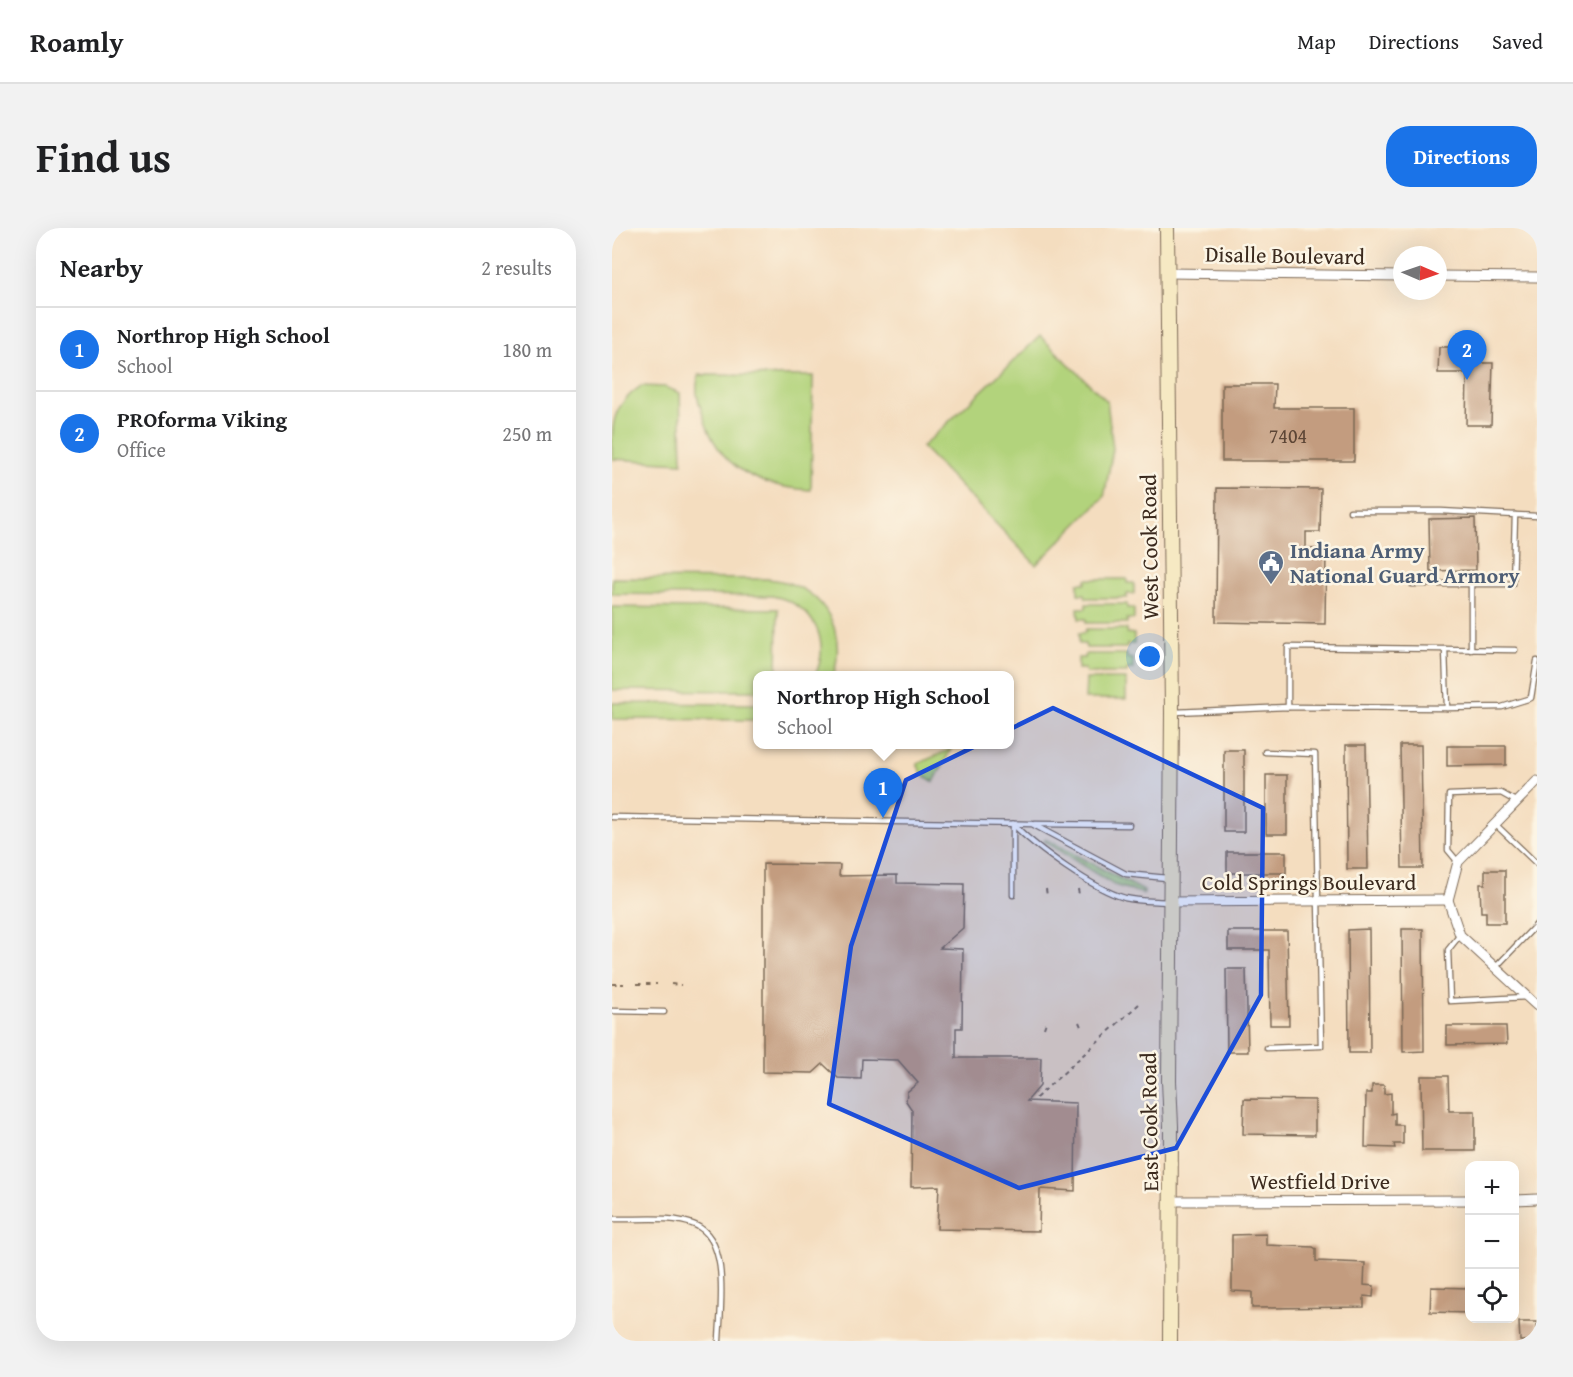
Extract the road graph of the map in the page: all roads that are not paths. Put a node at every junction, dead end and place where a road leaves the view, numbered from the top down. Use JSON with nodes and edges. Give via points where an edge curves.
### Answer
{"nodes":[{"id":1,"x":1167,"y":228,"type":"edge"},
{"id":2,"x":1167,"y":273,"type":"junction"},
{"id":3,"x":1393,"y":276,"type":"edge"},
{"id":4,"x":1447,"y":276,"type":"edge"},
{"id":5,"x":1537,"y":277,"type":"edge"},
{"id":6,"x":1350,"y":511,"type":"dead end"},
{"id":7,"x":1515,"y":514,"type":"junction"},
{"id":8,"x":1537,"y":516,"type":"edge"},
{"id":9,"x":1471,"y":583,"type":"junction"},
{"id":10,"x":1412,"y":584,"type":"dead end"},
{"id":11,"x":1445,"y":650,"type":"junction"},
{"id":12,"x":1472,"y":650,"type":"junction"},
{"id":13,"x":1515,"y":650,"type":"dead end"},
{"id":14,"x":1537,"y":662,"type":"edge"},
{"id":15,"x":1288,"y":707,"type":"junction"},
{"id":16,"x":1447,"y":708,"type":"junction"},
{"id":17,"x":1172,"y":712,"type":"junction"},
{"id":18,"x":1265,"y":752,"type":"dead end"},
{"id":19,"x":1537,"y":781,"type":"edge"},
{"id":20,"x":1517,"y":802,"type":"junction"},
{"id":21,"x":612,"y":817,"type":"edge"},
{"id":22,"x":1013,"y":824,"type":"junction"},
{"id":23,"x":1032,"y":824,"type":"junction"},
{"id":24,"x":1496,"y":824,"type":"junction"},
{"id":25,"x":1129,"y":825,"type":"dead end"},
{"id":26,"x":1458,"y":862,"type":"junction"},
{"id":27,"x":1537,"y":864,"type":"edge"},
{"id":28,"x":1170,"y":879,"type":"junction"},
{"id":29,"x":1013,"y":895,"type":"dead end"},
{"id":30,"x":1448,"y":900,"type":"junction"},
{"id":31,"x":1170,"y":902,"type":"junction"},
{"id":32,"x":1318,"y":903,"type":"junction"},
{"id":33,"x":1537,"y":924,"type":"edge"},
{"id":34,"x":1460,"y":936,"type":"junction"},
{"id":35,"x":1495,"y":968,"type":"junction"},
{"id":36,"x":1528,"y":997,"type":"junction"},
{"id":37,"x":1537,"y":1006,"type":"edge"},
{"id":38,"x":612,"y":1011,"type":"edge"},
{"id":39,"x":664,"y":1012,"type":"dead end"},
{"id":40,"x":1268,"y":1048,"type":"dead end"},
{"id":41,"x":1537,"y":1199,"type":"edge"},
{"id":42,"x":1465,"y":1200,"type":"edge"},
{"id":43,"x":1519,"y":1200,"type":"edge"},
{"id":44,"x":1171,"y":1201,"type":"junction"},
{"id":45,"x":612,"y":1219,"type":"edge"},
{"id":46,"x":719,"y":1341,"type":"edge"},
{"id":47,"x":1170,"y":1341,"type":"edge"}],
"edges":[{"from":1,"to":2,"type":"main road","name":"West Cook Road"},
{"from":2,"to":3,"type":"street","name":"Disalle Boulevard"},
{"from":2,"to":17,"type":"main road","name":"West Cook Road"},
{"from":4,"to":5,"type":"street"},
{"from":6,"to":7,"type":"lane"},
{"from":7,"to":8,"type":"lane"},
{"from":7,"to":9,"type":"lane","via":[[1513,584]]},
{"from":9,"to":10,"type":"lane"},
{"from":9,"to":12,"type":"lane"},
{"from":11,"to":12,"type":"lane"},
{"from":11,"to":15,"type":"lane","via":[[1288,647]]},
{"from":11,"to":16,"type":"lane"},
{"from":12,"to":13,"type":"lane"},
{"from":14,"to":16,"type":"lane","via":[[1531,698],[1502,707]]},
{"from":15,"to":16,"type":"lane"},
{"from":15,"to":17,"type":"lane"},
{"from":17,"to":28,"type":"main road","name":"West Cook Road"},
{"from":18,"to":32,"type":"lane","via":[[1315,754]]},
{"from":19,"to":20,"type":"street"},
{"from":20,"to":24,"type":"street"},
{"from":20,"to":26,"type":"lane","via":[[1501,793],[1449,795],[1448,850]]},
{"from":21,"to":22,"type":"lane"},
{"from":22,"to":23,"type":"lane"},
{"from":22,"to":29,"type":"lane"},
{"from":22,"to":31,"type":"lane","via":[[1029,841],[1092,882],[1125,898]]},
{"from":23,"to":25,"type":"lane"},
{"from":23,"to":28,"type":"lane","via":[[1125,873]]},
{"from":24,"to":26,"type":"street"},
{"from":24,"to":27,"type":"lane"},
{"from":26,"to":30,"type":"street","name":"Cold Springs Boulevard"},
{"from":28,"to":31,"type":"main road","name":"West Cook Road"},
{"from":30,"to":32,"type":"street","name":"Cold Springs Boulevard"},
{"from":30,"to":34,"type":"street","name":"Cold Springs Boulevard"},
{"from":31,"to":32,"type":"street","name":"Cold Springs Boulevard"},
{"from":31,"to":44,"type":"main road","name":"East Cook Road"},
{"from":32,"to":40,"type":"lane","via":[[1321,1046]]},
{"from":33,"to":35,"type":"lane"},
{"from":34,"to":35,"type":"street","name":"Cold Springs Boulevard"},
{"from":34,"to":36,"type":"lane","via":[[1448,950],[1450,1001]]},
{"from":35,"to":36,"type":"street","name":"Cold Springs Boulevard"},
{"from":36,"to":37,"type":"street","name":"Cold Springs Boulevard"},
{"from":38,"to":39,"type":"lane"},
{"from":41,"to":43,"type":"street"},
{"from":42,"to":44,"type":"street","name":"Westfield Drive"},
{"from":44,"to":47,"type":"main road","name":"East Cook Road"},
{"from":45,"to":46,"type":"lane","via":[[662,1220],[703,1229],[714,1243],[720,1262]]}]}
